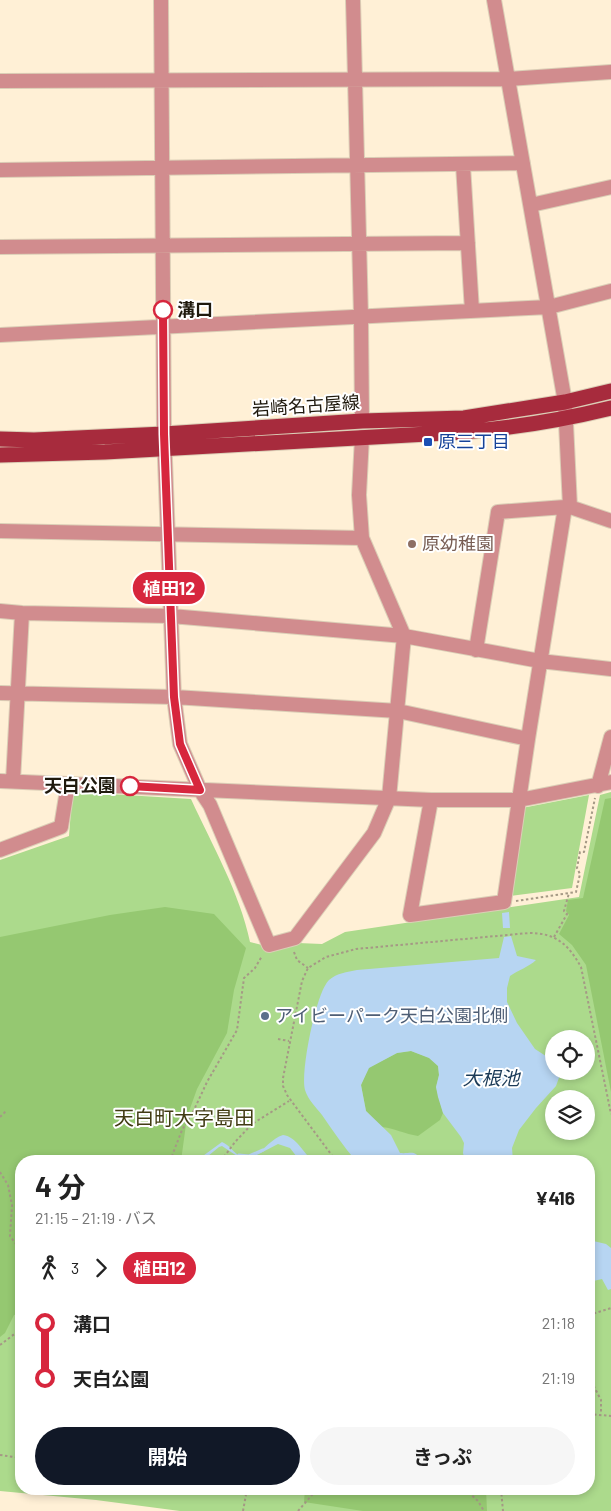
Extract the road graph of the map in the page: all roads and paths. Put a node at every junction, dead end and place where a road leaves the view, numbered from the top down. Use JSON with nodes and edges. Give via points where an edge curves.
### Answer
{"nodes":[{"id":1,"x":161,"y":0,"type":"edge"},
{"id":2,"x":353,"y":0,"type":"edge"},
{"id":3,"x":494,"y":0,"type":"edge"},
{"id":4,"x":611,"y":72,"type":"edge"},
{"id":5,"x":508,"y":79,"type":"junction"},
{"id":6,"x":162,"y":80,"type":"junction"},
{"id":7,"x":355,"y":80,"type":"junction"},
{"id":8,"x":0,"y":81,"type":"edge"},
{"id":9,"x":523,"y":163,"type":"junction"},
{"id":10,"x":463,"y":164,"type":"junction"},
{"id":11,"x":357,"y":166,"type":"junction"},
{"id":12,"x":162,"y":168,"type":"junction"},
{"id":13,"x":0,"y":170,"type":"edge"},
{"id":14,"x":611,"y":187,"type":"edge"},
{"id":15,"x":531,"y":205,"type":"junction"},
{"id":16,"x":468,"y":242,"type":"junction"},
{"id":17,"x":359,"y":244,"type":"junction"},
{"id":18,"x":162,"y":245,"type":"junction"},
{"id":19,"x":0,"y":247,"type":"edge"},
{"id":20,"x":611,"y":292,"type":"edge"},
{"id":21,"x":549,"y":307,"type":"junction"},
{"id":22,"x":472,"y":311,"type":"junction"},
{"id":23,"x":361,"y":316,"type":"junction"},
{"id":24,"x":163,"y":326,"type":"junction"},
{"id":25,"x":0,"y":335,"type":"edge"},
{"id":26,"x":611,"y":391,"type":"edge"},
{"id":27,"x":565,"y":402,"type":"junction"},
{"id":28,"x":611,"y":408,"type":"edge"},
{"id":29,"x":566,"y":419,"type":"junction"},
{"id":30,"x":362,"y":421,"type":"junction"},
{"id":31,"x":362,"y":437,"type":"junction"},
{"id":32,"x":0,"y":439,"type":"edge"},
{"id":33,"x":165,"y":441,"type":"junction"},
{"id":34,"x":0,"y":455,"type":"edge"},
{"id":35,"x":567,"y":507,"type":"junction"},
{"id":36,"x":611,"y":521,"type":"edge"},
{"id":37,"x":0,"y":531,"type":"edge"},
{"id":38,"x":167,"y":535,"type":"junction"},
{"id":39,"x":362,"y":538,"type":"junction"},
{"id":40,"x":0,"y":611,"type":"edge"},
{"id":41,"x":22,"y":613,"type":"junction"},
{"id":42,"x":171,"y":616,"type":"junction"},
{"id":43,"x":404,"y":636,"type":"junction"},
{"id":44,"x":476,"y":650,"type":"junction"},
{"id":45,"x":540,"y":661,"type":"junction"},
{"id":46,"x":611,"y":669,"type":"edge"},
{"id":47,"x":0,"y":692,"type":"edge"},
{"id":48,"x":18,"y":693,"type":"junction"},
{"id":49,"x":174,"y":697,"type":"junction"},
{"id":50,"x":398,"y":711,"type":"junction"},
{"id":51,"x":611,"y":737,"type":"edge"},
{"id":52,"x":528,"y":739,"type":"junction"},
{"id":53,"x":6,"y":781,"type":"edge"},
{"id":54,"x":68,"y":784,"type":"junction"},
{"id":55,"x":604,"y":784,"type":"edge"},
{"id":56,"x":200,"y":790,"type":"junction"},
{"id":57,"x":389,"y":798,"type":"junction"},
{"id":58,"x":431,"y":800,"type":"junction"},
{"id":59,"x":519,"y":800,"type":"junction"},
{"id":60,"x":0,"y":850,"type":"edge"},
{"id":61,"x":569,"y":893,"type":"junction"},
{"id":62,"x":504,"y":902,"type":"junction"},
{"id":63,"x":554,"y":937,"type":"junction"},
{"id":64,"x":295,"y":938,"type":"junction"},
{"id":65,"x":269,"y":944,"type":"junction"},
{"id":66,"x":308,"y":968,"type":"junction"},
{"id":67,"x":278,"y":1040,"type":"dead end"},
{"id":68,"x":289,"y":1041,"type":"junction"},
{"id":69,"x":290,"y":1100,"type":"junction"},
{"id":70,"x":6,"y":1112,"type":"dead end"},
{"id":71,"x":193,"y":1112,"type":"junction"},
{"id":72,"x":611,"y":1114,"type":"edge"},
{"id":73,"x":0,"y":1117,"type":"edge"},
{"id":74,"x":252,"y":1124,"type":"junction"},
{"id":75,"x":172,"y":1155,"type":"edge"},
{"id":76,"x":225,"y":1155,"type":"edge"},
{"id":77,"x":331,"y":1155,"type":"edge"},
{"id":78,"x":0,"y":1172,"type":"edge"},
{"id":79,"x":15,"y":1243,"type":"edge"},
{"id":80,"x":611,"y":1308,"type":"edge"},
{"id":81,"x":595,"y":1313,"type":"edge"},
{"id":82,"x":15,"y":1333,"type":"edge"},
{"id":83,"x":0,"y":1345,"type":"edge"},
{"id":84,"x":595,"y":1388,"type":"edge"},
{"id":85,"x":595,"y":1414,"type":"edge"},
{"id":86,"x":601,"y":1414,"type":"junction"},
{"id":87,"x":611,"y":1416,"type":"edge"},
{"id":88,"x":0,"y":1454,"type":"edge"},
{"id":89,"x":15,"y":1457,"type":"edge"},
{"id":90,"x":246,"y":1495,"type":"edge"},
{"id":91,"x":312,"y":1495,"type":"edge"},
{"id":92,"x":471,"y":1495,"type":"edge"},
{"id":93,"x":502,"y":1495,"type":"edge"},
{"id":94,"x":243,"y":1511,"type":"edge"},
{"id":95,"x":298,"y":1511,"type":"edge"},
{"id":96,"x":484,"y":1511,"type":"edge"},
{"id":97,"x":503,"y":1511,"type":"edge"}],
"edges":[{"from":1,"to":6,"type":"street"},
{"from":2,"to":7,"type":"street"},
{"from":3,"to":5,"type":"street"},
{"from":4,"to":5,"type":"street"},
{"from":5,"to":7,"type":"street"},
{"from":5,"to":9,"type":"street"},
{"from":6,"to":7,"type":"street"},
{"from":6,"to":8,"type":"street"},
{"from":6,"to":12,"type":"street"},
{"from":7,"to":11,"type":"street"},
{"from":9,"to":10,"type":"street"},
{"from":9,"to":15,"type":"street"},
{"from":10,"to":11,"type":"street"},
{"from":10,"to":16,"type":"street"},
{"from":11,"to":12,"type":"street"},
{"from":11,"to":17,"type":"street"},
{"from":12,"to":13,"type":"street"},
{"from":12,"to":18,"type":"street"},
{"from":14,"to":15,"type":"street"},
{"from":15,"to":21,"type":"street"},
{"from":16,"to":17,"type":"street"},
{"from":16,"to":22,"type":"street"},
{"from":17,"to":18,"type":"street"},
{"from":17,"to":23,"type":"street"},
{"from":18,"to":19,"type":"street"},
{"from":18,"to":24,"type":"street"},
{"from":20,"to":21,"type":"street"},
{"from":21,"to":22,"type":"street"},
{"from":21,"to":27,"type":"street"},
{"from":22,"to":23,"type":"street"},
{"from":23,"to":24,"type":"street"},
{"from":23,"to":30,"type":"street"},
{"from":24,"to":25,"type":"street"},
{"from":24,"to":33,"type":"street"},
{"from":26,"to":27,"type":"main road","name":"岩崎名古屋線"},
{"from":27,"to":29,"type":"street"},
{"from":27,"to":30,"type":"main road","name":"岩崎名古屋線","via":[[464,418]]},
{"from":28,"to":29,"type":"main road","name":"岩崎名古屋線"},
{"from":29,"to":31,"type":"main road","name":"岩崎名古屋線","via":[[472,432]]},
{"from":29,"to":35,"type":"street"},
{"from":30,"to":33,"type":"main road","name":"岩崎名古屋線"},
{"from":31,"to":33,"type":"main road","name":"岩崎名古屋線"},
{"from":31,"to":39,"type":"street","via":[[359,496]]},
{"from":32,"to":33,"type":"main road","name":"岩崎名古屋線"},
{"from":33,"to":34,"type":"main road","name":"岩崎名古屋線"},
{"from":33,"to":38,"type":"street"},
{"from":35,"to":36,"type":"street"},
{"from":35,"to":44,"type":"street","via":[[498,512]]},
{"from":35,"to":45,"type":"street"},
{"from":37,"to":38,"type":"street"},
{"from":38,"to":39,"type":"street"},
{"from":38,"to":42,"type":"street"},
{"from":39,"to":43,"type":"street"},
{"from":40,"to":41,"type":"street"},
{"from":41,"to":42,"type":"street"},
{"from":41,"to":48,"type":"street"},
{"from":42,"to":43,"type":"street"},
{"from":42,"to":49,"type":"street"},
{"from":43,"to":44,"type":"street"},
{"from":43,"to":50,"type":"street"},
{"from":44,"to":45,"type":"street"},
{"from":45,"to":46,"type":"street"},
{"from":45,"to":52,"type":"street"},
{"from":47,"to":48,"type":"street"},
{"from":48,"to":49,"type":"street"},
{"from":48,"to":53,"type":"street"},
{"from":49,"to":50,"type":"street"},
{"from":49,"to":56,"type":"street","via":[[180,744]]},
{"from":50,"to":52,"type":"street"},
{"from":50,"to":57,"type":"street"},
{"from":51,"to":55,"type":"street"},
{"from":52,"to":59,"type":"street"},
{"from":53,"to":54,"type":"street"},
{"from":54,"to":56,"type":"street"},
{"from":54,"to":60,"type":"street","via":[[61,827]]},
{"from":55,"to":59,"type":"street"},
{"from":55,"to":61,"type":"path","via":[[584,852],[580,852],[576,892]]},
{"from":56,"to":57,"type":"street"},
{"from":56,"to":65,"type":"street","via":[[210,806]]},
{"from":57,"to":58,"type":"street"},
{"from":57,"to":64,"type":"street","via":[[374,833]]},
{"from":58,"to":59,"type":"street"},
{"from":58,"to":62,"type":"street","via":[[410,915]]},
{"from":59,"to":62,"type":"street"},
{"from":61,"to":62,"type":"path"},
{"from":61,"to":63,"type":"path","via":[[564,911],[567,914]]},
{"from":63,"to":66,"type":"path","via":[[529,933],[356,949],[326,957]]},
{"from":63,"to":72,"type":"path","via":[[573,953],[581,966]]},
{"from":64,"to":65,"type":"street"},
{"from":64,"to":66,"type":"path","via":[[292,946],[297,960]]},
{"from":65,"to":71,"type":"path","via":[[255,968],[244,978],[237,1030]]},
{"from":66,"to":68,"type":"path","via":[[302,981]]},
{"from":67,"to":68,"type":"path"},
{"from":68,"to":69,"type":"path","via":[[283,1086]]},
{"from":69,"to":74,"type":"path"},
{"from":69,"to":77,"type":"path"},
{"from":70,"to":73,"type":"path"},
{"from":71,"to":74,"type":"path"},
{"from":71,"to":75,"type":"path"},
{"from":74,"to":76,"type":"path"},
{"from":78,"to":79,"type":"path","via":[[8,1185],[12,1205],[10,1236]]},
{"from":80,"to":81,"type":"path"},
{"from":82,"to":83,"type":"path"},
{"from":84,"to":86,"type":"path","via":[[601,1400]]},
{"from":85,"to":86,"type":"path"},
{"from":86,"to":87,"type":"path"},
{"from":88,"to":89,"type":"path"},
{"from":90,"to":94,"type":"path"},
{"from":91,"to":95,"type":"path"},
{"from":92,"to":96,"type":"path"},
{"from":93,"to":97,"type":"path"}]}
